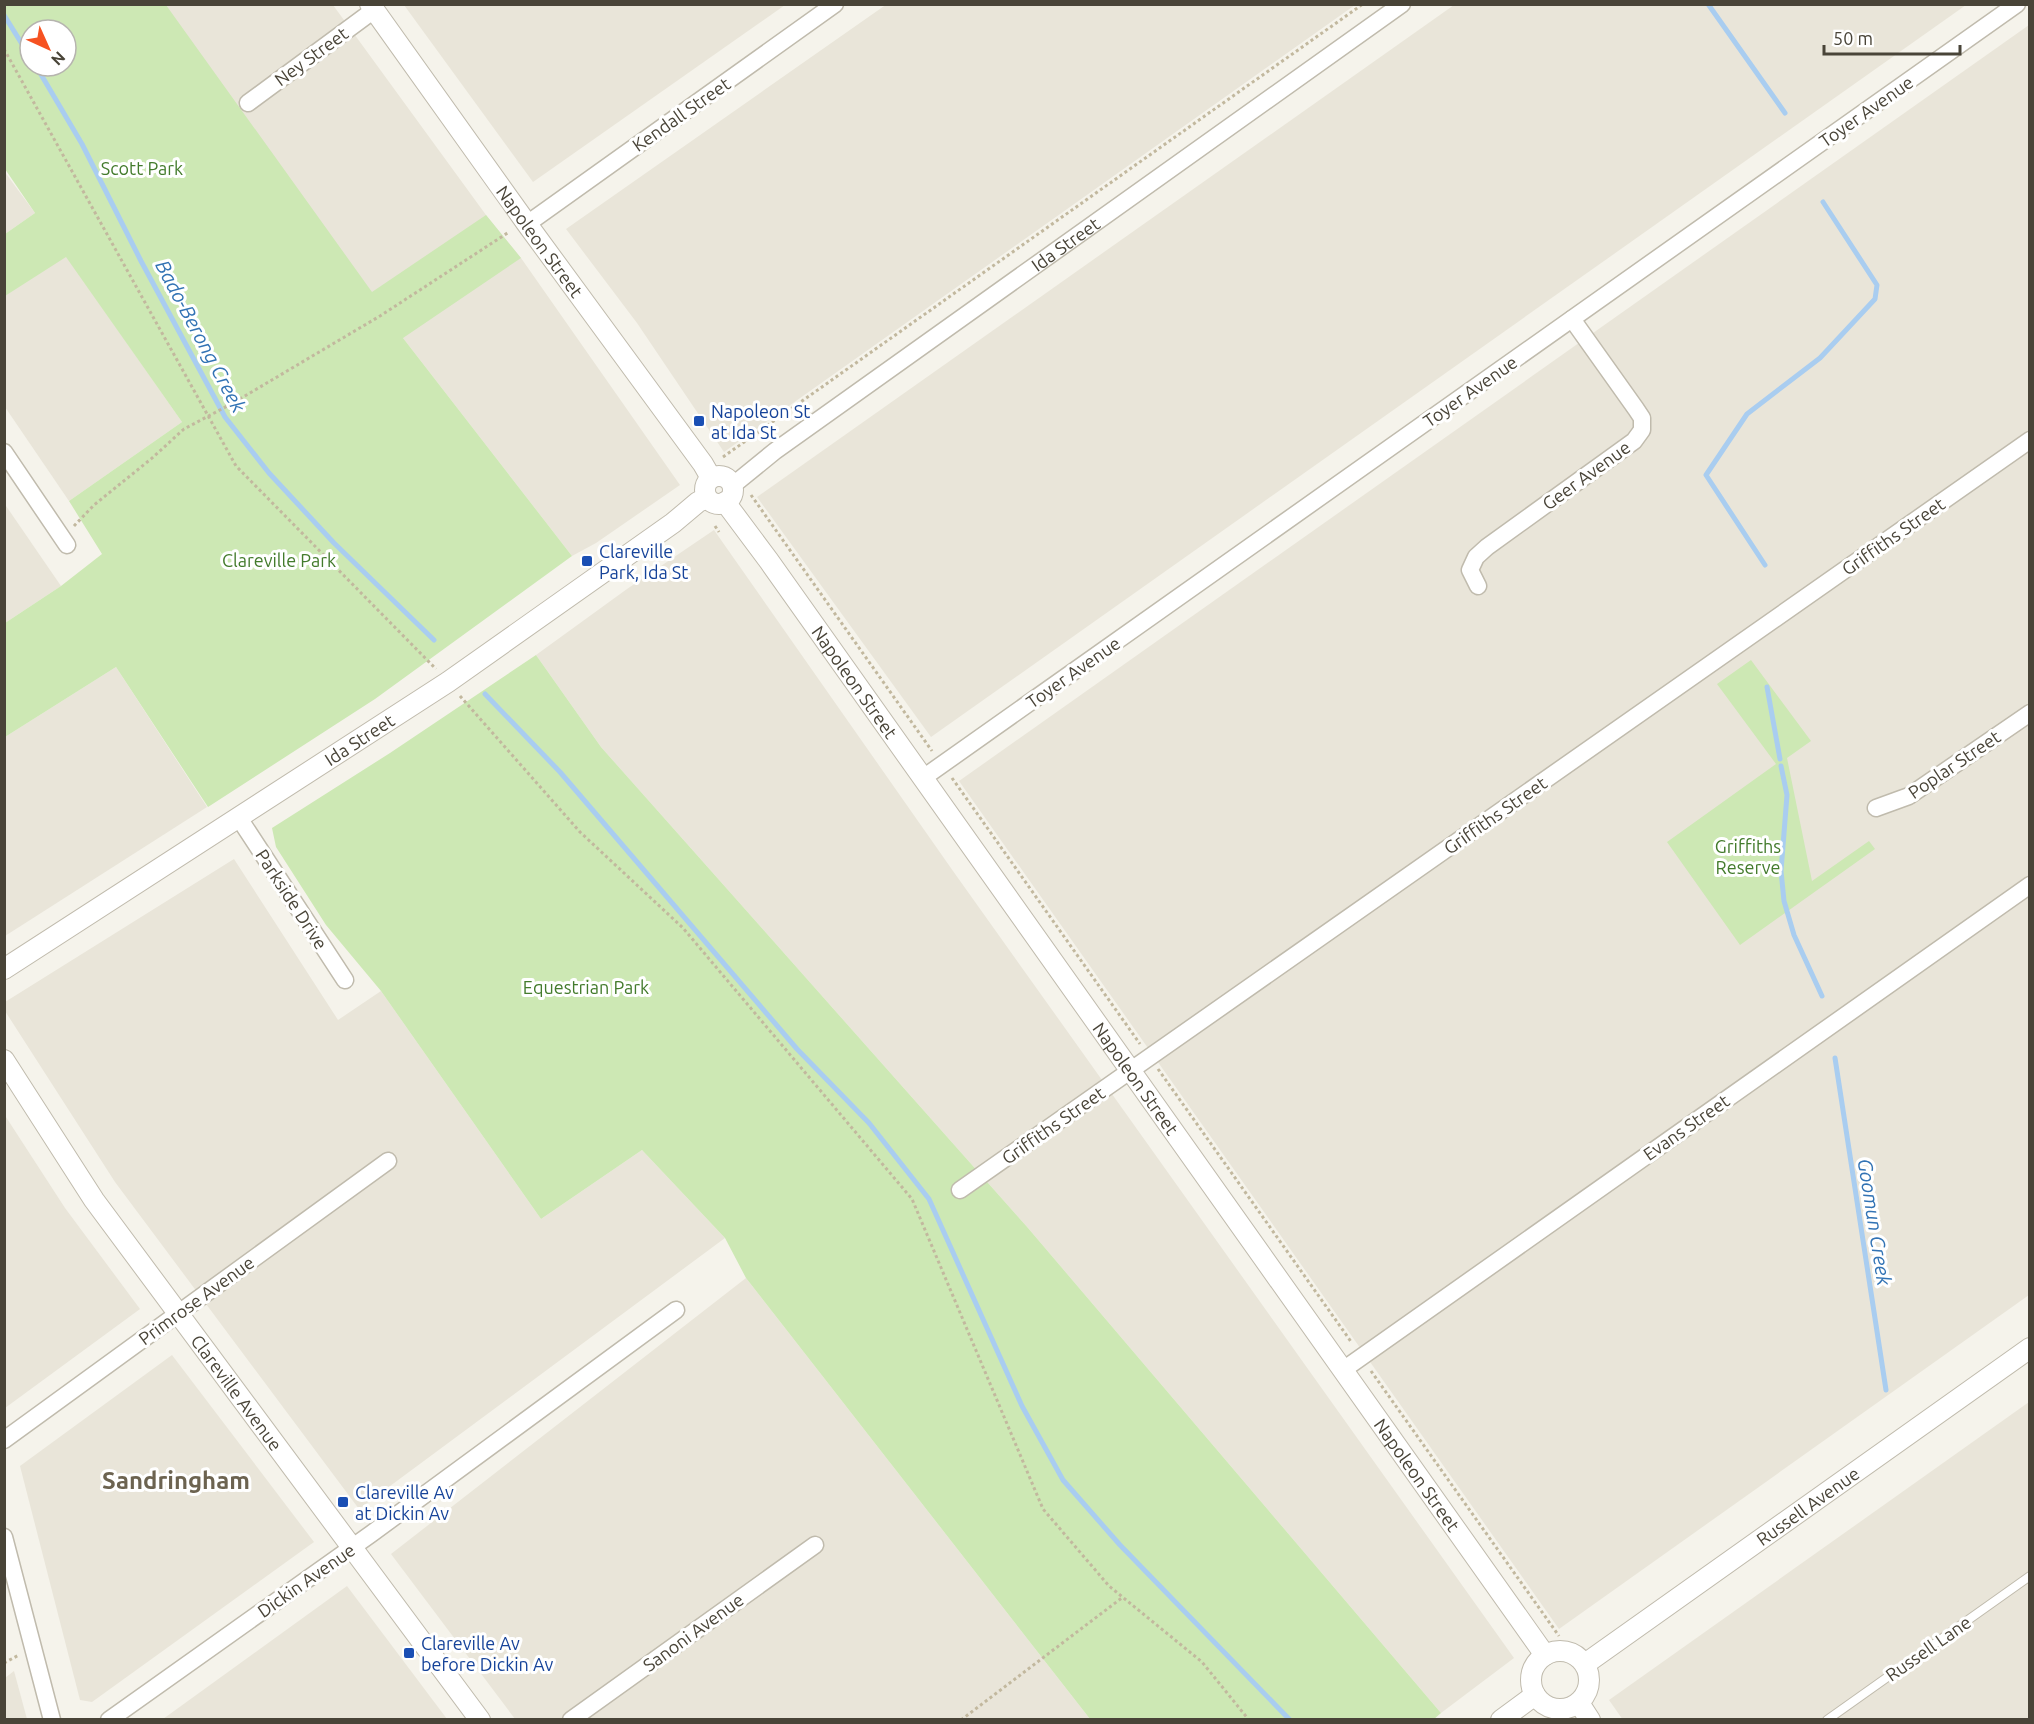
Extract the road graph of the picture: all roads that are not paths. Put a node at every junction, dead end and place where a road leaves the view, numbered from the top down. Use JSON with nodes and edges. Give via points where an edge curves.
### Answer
{"nodes":[{"id":1,"x":835,"y":4,"type":"edge"},
{"id":2,"x":1402,"y":4,"type":"edge"},
{"id":3,"x":2017,"y":4,"type":"edge"},
{"id":4,"x":372,"y":7,"type":"edge"},
{"id":5,"x":248,"y":103,"type":"dead end"},
{"id":6,"x":527,"y":224,"type":"junction"},
{"id":7,"x":1572,"y":319,"type":"junction"},
{"id":8,"x":2030,"y":440,"type":"edge"},
{"id":9,"x":4,"y":452,"type":"edge"},
{"id":10,"x":722,"y":496,"type":"junction"},
{"id":11,"x":65,"y":541,"type":"road end"},
{"id":12,"x":1478,"y":585,"type":"dead end"},
{"id":13,"x":2030,"y":713,"type":"edge"},
{"id":14,"x":923,"y":778,"type":"junction"},
{"id":15,"x":1876,"y":808,"type":"dead end"},
{"id":16,"x":239,"y":818,"type":"junction"},
{"id":17,"x":2030,"y":885,"type":"edge"},
{"id":18,"x":4,"y":969,"type":"edge"},
{"id":19,"x":345,"y":980,"type":"dead end"},
{"id":20,"x":4,"y":1060,"type":"edge"},
{"id":21,"x":1131,"y":1071,"type":"junction"},
{"id":22,"x":388,"y":1161,"type":"dead end"},
{"id":23,"x":960,"y":1190,"type":"dead end"},
{"id":24,"x":676,"y":1310,"type":"dead end"},
{"id":25,"x":178,"y":1314,"type":"junction"},
{"id":26,"x":2030,"y":1348,"type":"edge"},
{"id":27,"x":1343,"y":1370,"type":"junction"},
{"id":28,"x":4,"y":1440,"type":"edge"},
{"id":29,"x":4,"y":1537,"type":"edge"},
{"id":30,"x":815,"y":1545,"type":"dead end"},
{"id":31,"x":353,"y":1547,"type":"junction"},
{"id":32,"x":2030,"y":1576,"type":"edge"},
{"id":33,"x":1545,"y":1655,"type":"junction"},
{"id":34,"x":1585,"y":1664,"type":"junction"},
{"id":35,"x":1535,"y":1695,"type":"junction"},
{"id":36,"x":1579,"y":1703,"type":"junction"},
{"id":37,"x":52,"y":1719,"type":"edge"},
{"id":38,"x":109,"y":1719,"type":"edge"},
{"id":39,"x":480,"y":1719,"type":"edge"},
{"id":40,"x":571,"y":1719,"type":"edge"},
{"id":41,"x":1501,"y":1719,"type":"edge"},
{"id":42,"x":1590,"y":1719,"type":"edge"},
{"id":43,"x":1827,"y":1719,"type":"edge"}],
"edges":[{"from":1,"to":6,"type":"street","name":"Kendall Street"},
{"from":2,"to":10,"type":"street","name":"Ida Street","via":[[775,451]]},
{"from":3,"to":7,"type":"street","name":"Toyer Avenue"},
{"from":4,"to":5,"type":"street","name":"Ney Street"},
{"from":4,"to":6,"type":"street","name":"Napoleon Street"},
{"from":6,"to":10,"type":"street","name":"Napoleon Street","via":[[703,464],[711,478],[705,489]]},
{"from":7,"to":12,"type":"street","name":"Geer Avenue","via":[[1642,418],[1642,430],[1634,441],[1486,547],[1470,570]]},
{"from":7,"to":14,"type":"street","name":"Toyer Avenue"},
{"from":8,"to":21,"type":"street","name":"Griffiths Street"},
{"from":9,"to":11,"type":"street"},
{"from":10,"to":14,"type":"street","name":"Napoleon Street"},
{"from":10,"to":16,"type":"street","name":"Ida Street","via":[[698,502],[448,682]]},
{"from":13,"to":15,"type":"street","name":"Poplar Street","via":[[1908,796]]},
{"from":14,"to":21,"type":"street","name":"Napoleon Street"},
{"from":16,"to":18,"type":"street","name":"Ida Street"},
{"from":16,"to":19,"type":"street","name":"Parkside Drive"},
{"from":17,"to":27,"type":"street","name":"Evans Street"},
{"from":20,"to":25,"type":"street","name":"Clareville Avenue","via":[[94,1200]]},
{"from":21,"to":23,"type":"street","name":"Griffiths Street"},
{"from":21,"to":27,"type":"street","name":"Napoleon Street"},
{"from":22,"to":25,"type":"street","name":"Primrose Avenue"},
{"from":24,"to":31,"type":"street","name":"Dickin Avenue"},
{"from":25,"to":28,"type":"street","name":"Primrose Avenue"},
{"from":25,"to":31,"type":"street","name":"Clareville Avenue"},
{"from":26,"to":34,"type":"street","name":"Russell Avenue"},
{"from":27,"to":33,"type":"street","name":"Napoleon Street"},
{"from":29,"to":37,"type":"street"},
{"from":30,"to":40,"type":"street","name":"Sanoni Avenue"},
{"from":31,"to":38,"type":"street","name":"Dickin Avenue"},
{"from":31,"to":39,"type":"street","name":"Clareville Avenue"},
{"from":32,"to":43,"type":"lane","name":"Russell Lane"},
{"from":33,"to":34,"type":"street","via":[[1562,1651],[1579,1657]]},
{"from":33,"to":35,"type":"street","via":[[1534,1668]]},
{"from":34,"to":36,"type":"street","via":[[1590,1680]]},
{"from":35,"to":36,"type":"street","via":[[1550,1708],[1560,1710]]},
{"from":35,"to":41,"type":"street"},
{"from":36,"to":42,"type":"street"}]}
